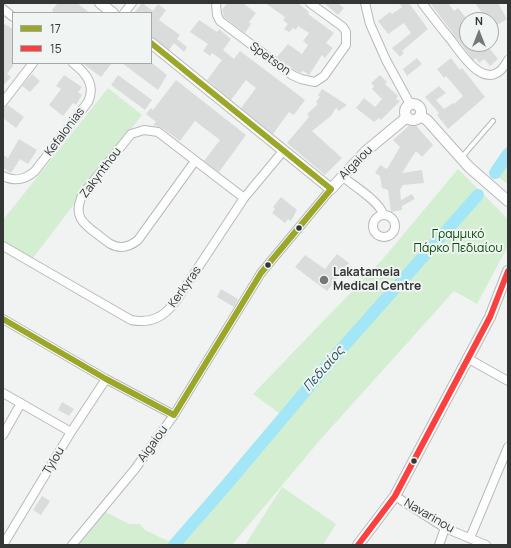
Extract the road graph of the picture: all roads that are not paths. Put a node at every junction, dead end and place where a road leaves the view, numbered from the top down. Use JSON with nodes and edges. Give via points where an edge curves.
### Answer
{"nodes":[{"id":1,"x":100,"y":3,"type":"edge"},
{"id":2,"x":132,"y":3,"type":"edge"},
{"id":3,"x":216,"y":3,"type":"edge"},
{"id":4,"x":310,"y":3,"type":"edge"},
{"id":5,"x":365,"y":3,"type":"edge"},
{"id":6,"x":422,"y":3,"type":"edge"},
{"id":7,"x":3,"y":9,"type":"edge"},
{"id":8,"x":112,"y":12,"type":"edge"},
{"id":9,"x":125,"y":12,"type":"edge"},
{"id":10,"x":12,"y":16,"type":"edge"},
{"id":11,"x":152,"y":44,"type":"edge"},
{"id":12,"x":508,"y":60,"type":"edge"},
{"id":13,"x":32,"y":64,"type":"edge"},
{"id":14,"x":74,"y":64,"type":"edge"},
{"id":15,"x":3,"y":102,"type":"edge"},
{"id":16,"x":410,"y":104,"type":"junction"},
{"id":17,"x":420,"y":116,"type":"junction"},
{"id":18,"x":407,"y":117,"type":"junction"},
{"id":19,"x":494,"y":121,"type":"dead end"},
{"id":20,"x":284,"y":150,"type":"junction"},
{"id":21,"x":460,"y":158,"type":"junction"},
{"id":22,"x":195,"y":161,"type":"junction"},
{"id":23,"x":3,"y":176,"type":"edge"},
{"id":24,"x":343,"y":177,"type":"junction"},
{"id":25,"x":331,"y":189,"type":"junction"},
{"id":26,"x":244,"y":198,"type":"junction"},
{"id":27,"x":508,"y":201,"type":"edge"},
{"id":28,"x":383,"y":214,"type":"dead end"},
{"id":29,"x":3,"y":246,"type":"edge"},
{"id":30,"x":508,"y":271,"type":"edge"},
{"id":31,"x":3,"y":319,"type":"edge"},
{"id":32,"x":467,"y":358,"type":"junction"},
{"id":33,"x":106,"y":379,"type":"junction"},
{"id":34,"x":508,"y":381,"type":"edge"},
{"id":35,"x":3,"y":393,"type":"edge"},
{"id":36,"x":21,"y":403,"type":"junction"},
{"id":37,"x":174,"y":415,"type":"junction"},
{"id":38,"x":72,"y":432,"type":"junction"},
{"id":39,"x":3,"y":435,"type":"edge"},
{"id":40,"x":508,"y":447,"type":"edge"},
{"id":41,"x":395,"y":496,"type":"junction"},
{"id":42,"x":445,"y":528,"type":"junction"},
{"id":43,"x":470,"y":538,"type":"junction"},
{"id":44,"x":3,"y":545,"type":"edge"},
{"id":45,"x":72,"y":545,"type":"edge"},
{"id":46,"x":358,"y":545,"type":"edge"},
{"id":47,"x":439,"y":545,"type":"edge"},
{"id":48,"x":486,"y":545,"type":"edge"}],
"edges":[{"from":1,"to":8,"type":"street"},
{"from":2,"to":9,"type":"street"},
{"from":3,"to":4,"type":"street","name":"Spetson","via":[[216,15],[220,21],[292,75],[315,82],[324,76],[346,45],[347,39],[343,27]]},
{"from":5,"to":16,"type":"street","via":[[370,24],[386,60]]},
{"from":6,"to":12,"type":"street","via":[[475,68],[488,75],[494,75]]},
{"from":7,"to":10,"type":"street"},
{"from":11,"to":20,"type":"street"},
{"from":13,"to":15,"type":"street"},
{"from":14,"to":23,"type":"street","name":"Kefalonias","via":[[89,81],[91,93],[88,102],[36,171],[17,180]]},
{"from":16,"to":17,"type":"street","via":[[420,107]]},
{"from":16,"to":18,"type":"street","via":[[405,110]]},
{"from":17,"to":18,"type":"street","via":[[414,119]]},
{"from":17,"to":21,"type":"street","via":[[427,120]]},
{"from":18,"to":24,"type":"street","name":"Aigaiou","via":[[366,152]]},
{"from":19,"to":21,"type":"lane"},
{"from":20,"to":25,"type":"street"},
{"from":20,"to":26,"type":"street","name":"Kerkyras"},
{"from":21,"to":27,"type":"street"},
{"from":22,"to":22,"type":"street","name":"Zakynthou","via":[[158,132],[144,130],[131,134],[83,194],[78,209],[80,219],[111,244],[130,246],[138,240]]},
{"from":22,"to":26,"type":"street","name":"Zakynthou"},
{"from":24,"to":25,"type":"street","name":"Aigaiou"},
{"from":24,"to":28,"type":"street","via":[[376,203]]},
{"from":25,"to":37,"type":"street","name":"Aigaiou","via":[[261,273]]},
{"from":26,"to":29,"type":"street","name":"Kerkyras","via":[[176,301],[164,315],[152,321],[131,320]]},
{"from":30,"to":32,"type":"street","via":[[490,317]]},
{"from":31,"to":33,"type":"street"},
{"from":32,"to":34,"type":"street"},
{"from":32,"to":41,"type":"street"},
{"from":33,"to":37,"type":"street"},
{"from":33,"to":38,"type":"street","name":"Tylou"},
{"from":35,"to":36,"type":"street"},
{"from":36,"to":38,"type":"street"},
{"from":36,"to":39,"type":"street"},
{"from":37,"to":45,"type":"street","name":"Aigaiou","via":[[135,469]]},
{"from":38,"to":44,"type":"street","name":"Tylou"},
{"from":40,"to":43,"type":"street"},
{"from":41,"to":42,"type":"street","name":"Navarinou"},
{"from":41,"to":46,"type":"street"},
{"from":42,"to":43,"type":"street","name":"Navarinou"},
{"from":42,"to":47,"type":"street"},
{"from":43,"to":48,"type":"street","name":"Navarinou"}]}
